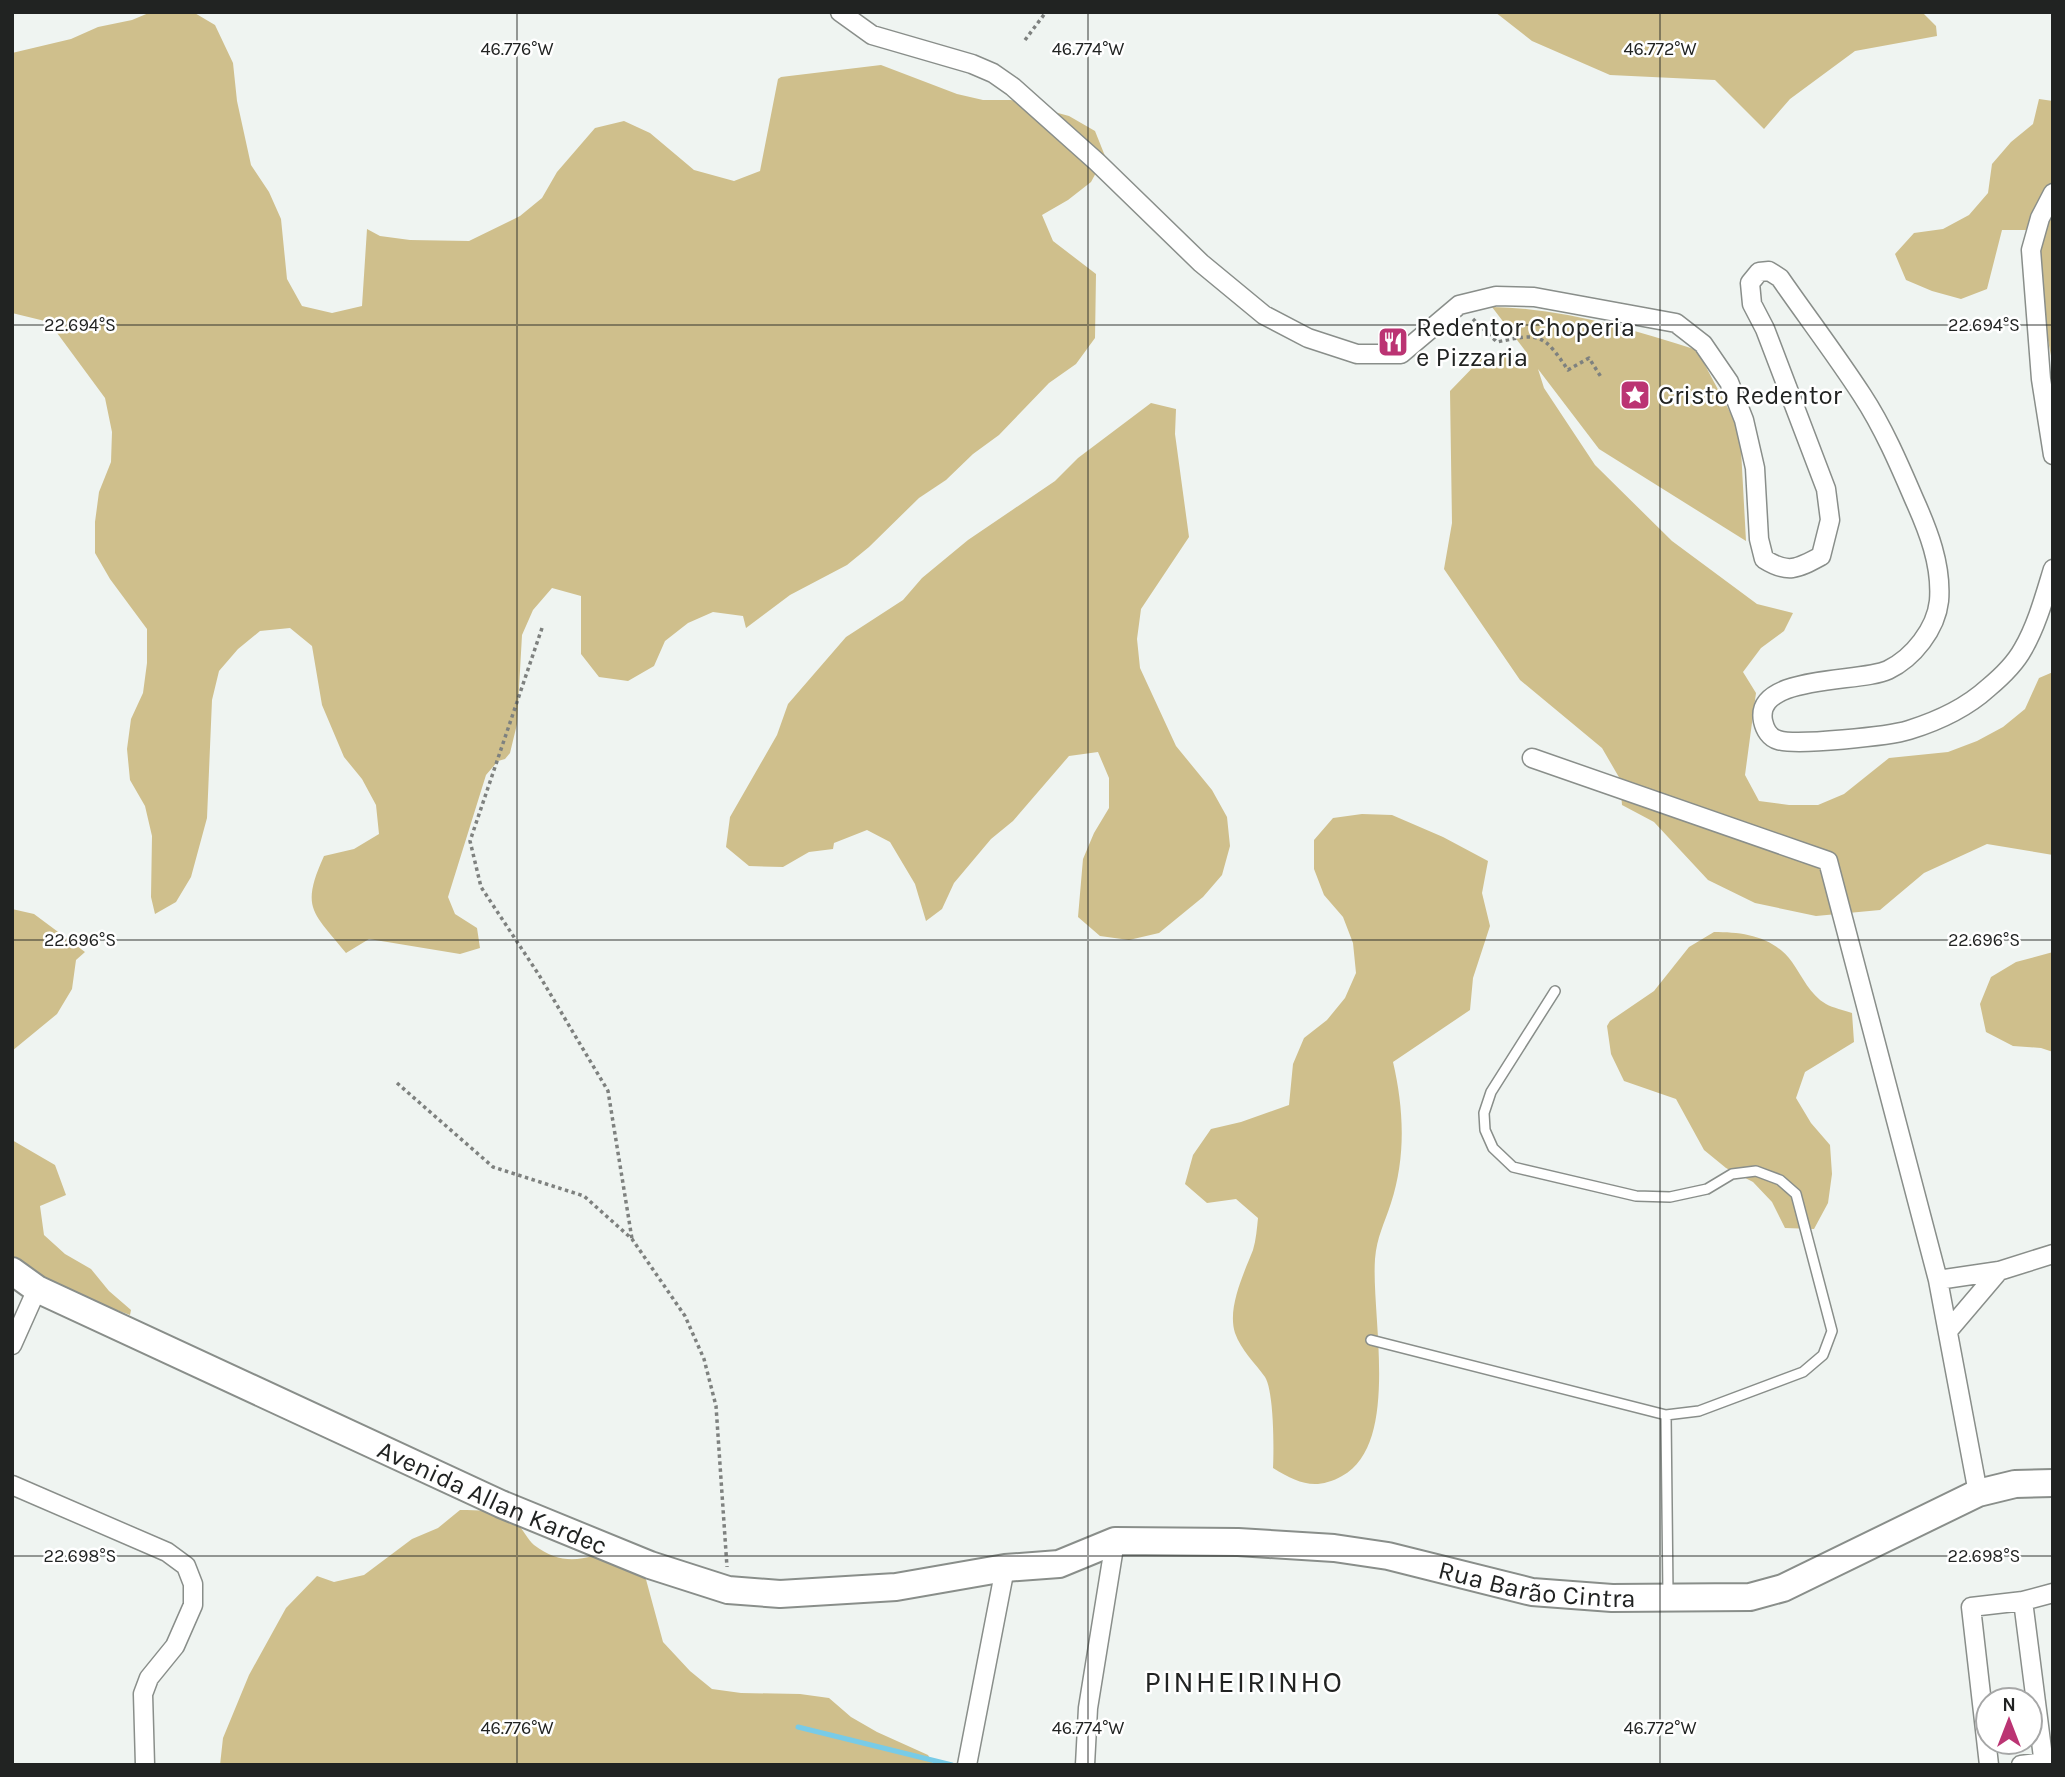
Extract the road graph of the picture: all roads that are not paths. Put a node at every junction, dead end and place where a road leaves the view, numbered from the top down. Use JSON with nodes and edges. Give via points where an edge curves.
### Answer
{"nodes":[{"id":1,"x":840,"y":12,"type":"edge"},
{"id":2,"x":2053,"y":192,"type":"edge"},
{"id":3,"x":2053,"y":455,"type":"edge"},
{"id":4,"x":2053,"y":569,"type":"edge"},
{"id":5,"x":1532,"y":758,"type":"dead end"},
{"id":6,"x":1555,"y":991,"type":"dead end"},
{"id":7,"x":2053,"y":1254,"type":"edge"},
{"id":8,"x":12,"y":1271,"type":"edge"},
{"id":9,"x":2000,"y":1271,"type":"junction"},
{"id":10,"x":1938,"y":1280,"type":"junction"},
{"id":11,"x":37,"y":1289,"type":"junction"},
{"id":12,"x":1948,"y":1331,"type":"junction"},
{"id":13,"x":1371,"y":1340,"type":"dead end"},
{"id":14,"x":12,"y":1345,"type":"edge"},
{"id":15,"x":1667,"y":1415,"type":"junction"},
{"id":16,"x":2053,"y":1483,"type":"edge"},
{"id":17,"x":12,"y":1486,"type":"edge"},
{"id":18,"x":1978,"y":1493,"type":"junction"},
{"id":19,"x":1115,"y":1541,"type":"junction"},
{"id":20,"x":1005,"y":1568,"type":"junction"},
{"id":21,"x":2053,"y":1593,"type":"edge"},
{"id":22,"x":1668,"y":1598,"type":"junction"},
{"id":23,"x":2023,"y":1601,"type":"junction"},
{"id":24,"x":2044,"y":1763,"type":"edge"},
{"id":25,"x":145,"y":1765,"type":"edge"},
{"id":26,"x":967,"y":1765,"type":"edge"},
{"id":27,"x":1085,"y":1765,"type":"edge"},
{"id":28,"x":1989,"y":1765,"type":"edge"},
{"id":29,"x":2021,"y":1765,"type":"edge"}],
"edges":[{"from":1,"to":4,"type":"street","via":[[872,35],[993,73],[1097,162],[1200,263],[1264,315],[1308,338],[1357,354],[1401,354],[1459,305],[1496,296],[1534,297],[1676,323],[1703,344],[1729,382],[1755,468],[1763,559],[1781,569],[1799,568],[1821,556],[1830,520],[1826,489],[1752,304],[1749,283],[1759,272],[1769,271],[1780,278],[1864,397],[1900,465],[1929,532],[1939,602],[1926,636],[1911,656],[1886,671],[1776,692],[1765,704],[1762,717],[1765,730],[1776,740],[1796,744],[1907,731],[1954,713],[1988,688],[2023,650]]},
{"from":2,"to":3,"type":"street","via":[[2031,250],[2041,379]]},
{"from":5,"to":10,"type":"street","via":[[1828,862]]},
{"from":6,"to":15,"type":"lane","via":[[1491,1092],[1485,1113],[1485,1130],[1493,1148],[1513,1167],[1636,1196],[1670,1197],[1707,1189],[1732,1174],[1756,1171],[1780,1180],[1796,1194],[1832,1331],[1823,1355],[1803,1372],[1699,1411]]},
{"from":7,"to":9,"type":"street"},
{"from":8,"to":11,"type":"street","name":"Avenida Allan Kardec"},
{"from":9,"to":10,"type":"street"},
{"from":9,"to":12,"type":"street"},
{"from":10,"to":12,"type":"street"},
{"from":11,"to":14,"type":"street"},
{"from":11,"to":20,"type":"street","name":"Avenida Allan Kardec","via":[[501,1504],[728,1590],[779,1594],[884,1588]]},
{"from":12,"to":18,"type":"street"},
{"from":13,"to":15,"type":"lane"},
{"from":15,"to":22,"type":"lane"},
{"from":16,"to":18,"type":"street","name":"Rua Barão Cintra","via":[[2015,1484]]},
{"from":17,"to":25,"type":"street","via":[[167,1552],[186,1566],[193,1584],[193,1605],[175,1646],[149,1678],[143,1695]]},
{"from":18,"to":22,"type":"street","name":"Rua Barão Cintra","via":[[1783,1588],[1750,1597]]},
{"from":19,"to":20,"type":"street","name":"Rua Barão Cintra","via":[[1059,1564]]},
{"from":19,"to":22,"type":"street","name":"Rua Barão Cintra","via":[[1334,1548],[1388,1556],[1532,1592]]},
{"from":19,"to":27,"type":"street","via":[[1088,1708]]},
{"from":20,"to":26,"type":"street"},
{"from":21,"to":23,"type":"street"},
{"from":23,"to":24,"type":"street"},
{"from":23,"to":28,"type":"street","via":[[1971,1607]]},
{"from":24,"to":29,"type":"street"}]}
